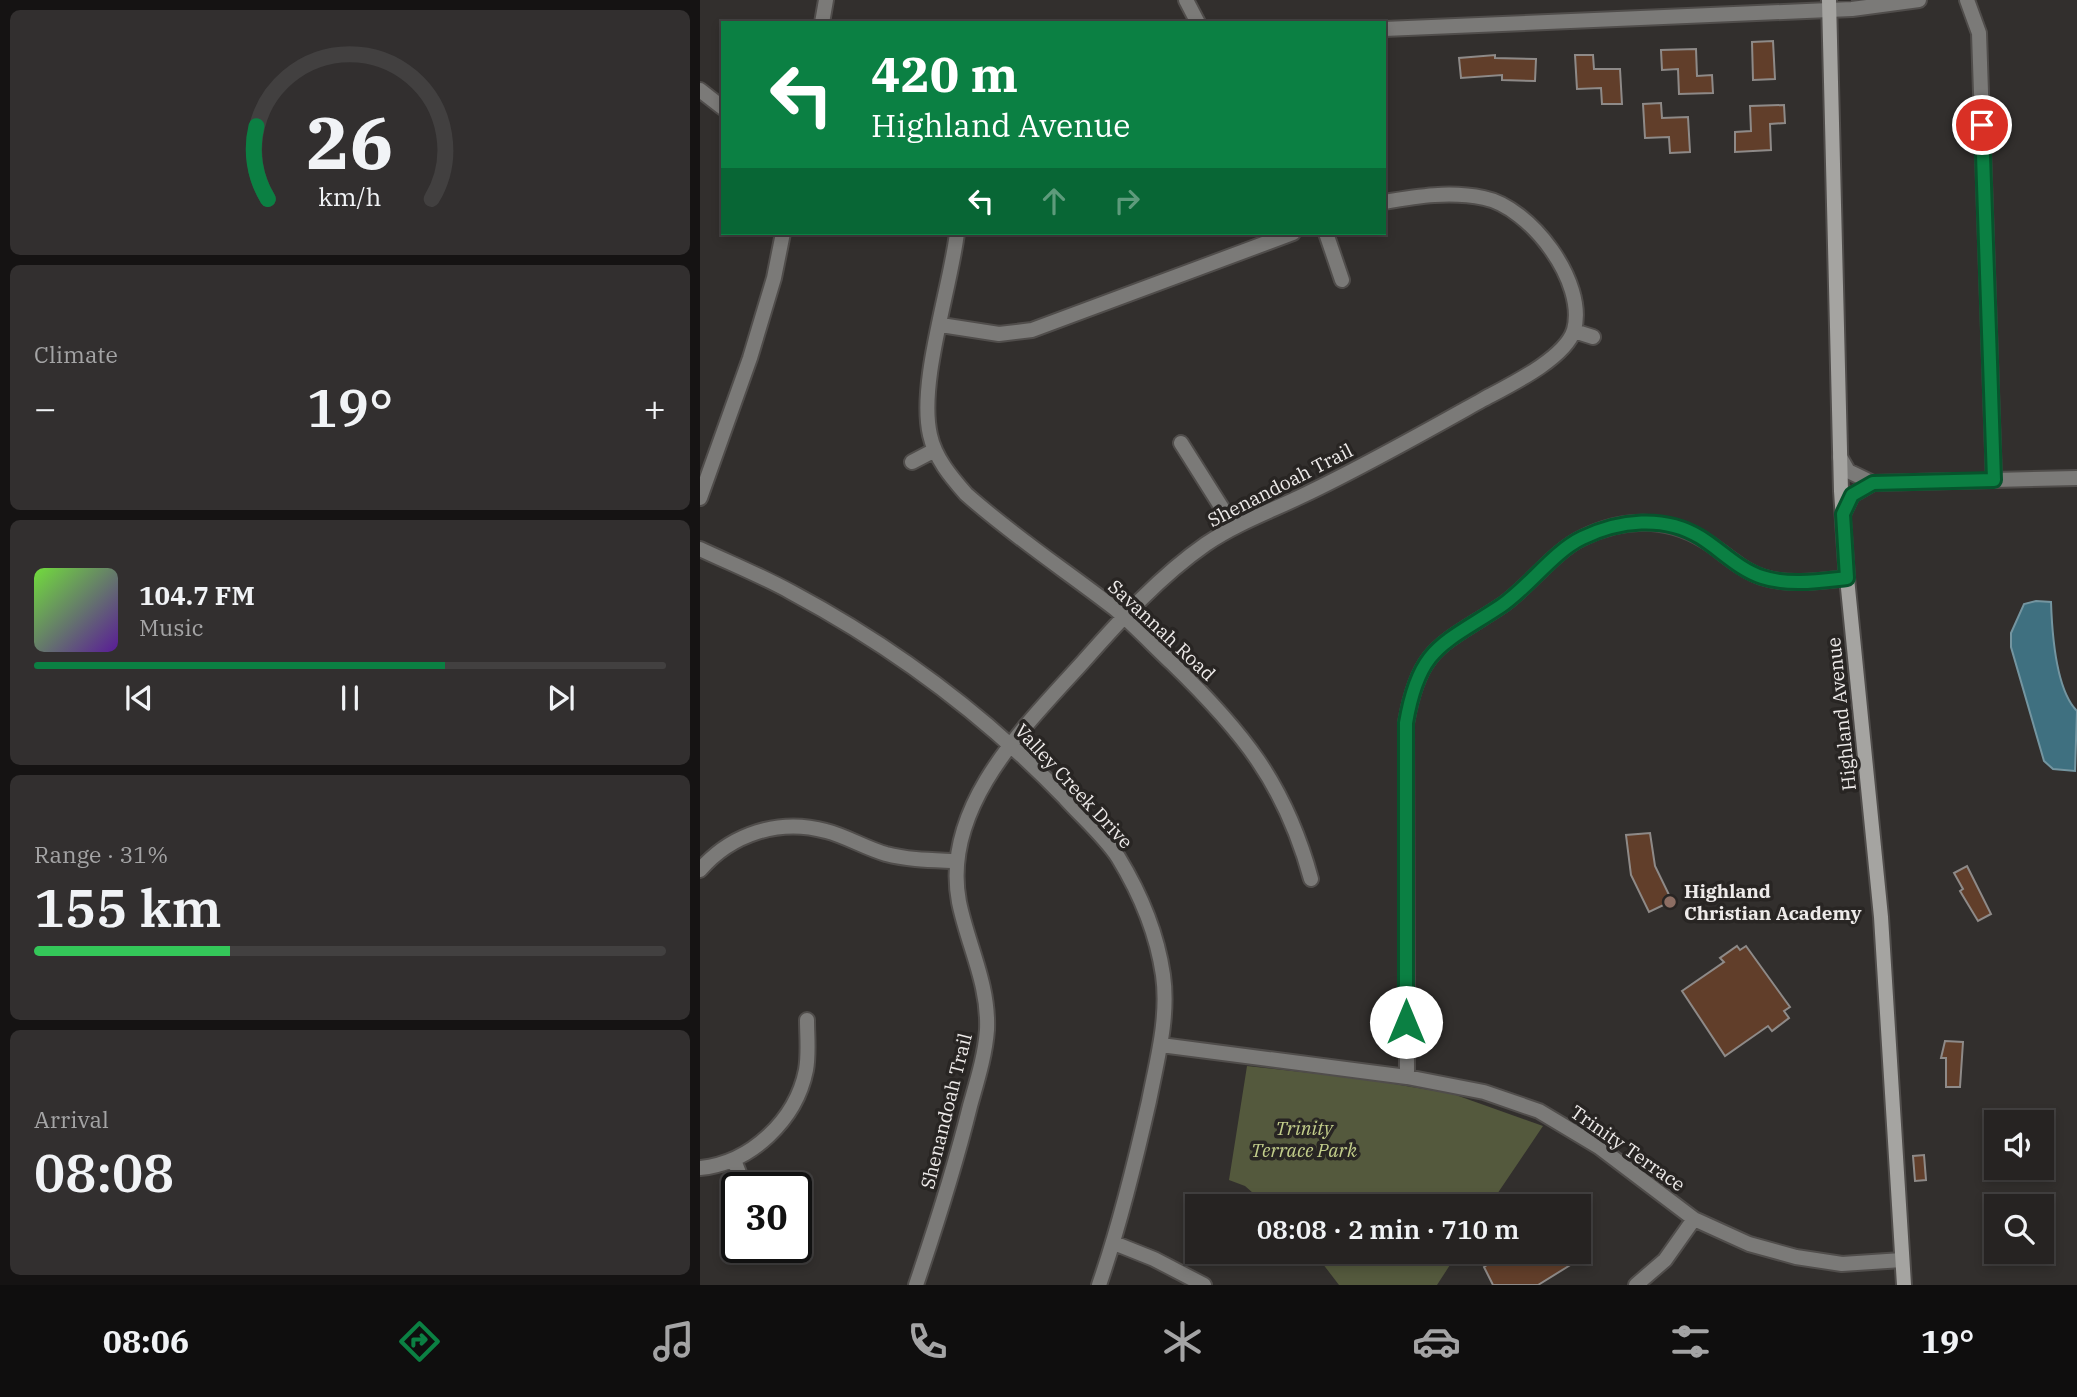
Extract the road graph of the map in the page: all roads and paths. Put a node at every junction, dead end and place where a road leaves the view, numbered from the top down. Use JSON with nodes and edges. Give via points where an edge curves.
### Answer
{"nodes":[{"id":1,"x":826,"y":0,"type":"edge"},
{"id":2,"x":1186,"y":0,"type":"edge"},
{"id":3,"x":1919,"y":0,"type":"edge"},
{"id":4,"x":1967,"y":0,"type":"edge"},
{"id":5,"x":1830,"y":5,"type":"edge"},
{"id":6,"x":822,"y":21,"type":"edge"},
{"id":7,"x":1197,"y":21,"type":"edge"},
{"id":8,"x":1386,"y":29,"type":"edge"},
{"id":9,"x":700,"y":90,"type":"edge"},
{"id":10,"x":721,"y":106,"type":"edge"},
{"id":11,"x":1386,"y":202,"type":"edge"},
{"id":12,"x":783,"y":235,"type":"edge"},
{"id":13,"x":957,"y":235,"type":"edge"},
{"id":14,"x":1288,"y":235,"type":"edge"},
{"id":15,"x":1327,"y":235,"type":"edge"},
{"id":16,"x":1342,"y":280,"type":"dead end"},
{"id":17,"x":941,"y":325,"type":"junction"},
{"id":18,"x":1574,"y":331,"type":"junction"},
{"id":19,"x":1593,"y":338,"type":"dead end"},
{"id":20,"x":1181,"y":443,"type":"dead end"},
{"id":21,"x":935,"y":450,"type":"junction"},
{"id":22,"x":1840,"y":457,"type":"junction"},
{"id":23,"x":912,"y":462,"type":"dead end"},
{"id":24,"x":2077,"y":478,"type":"edge"},
{"id":25,"x":1994,"y":480,"type":"junction"},
{"id":26,"x":1873,"y":483,"type":"junction"},
{"id":27,"x":700,"y":498,"type":"edge"},
{"id":28,"x":1843,"y":514,"type":"junction"},
{"id":29,"x":1234,"y":527,"type":"junction"},
{"id":30,"x":700,"y":549,"type":"edge"},
{"id":31,"x":1847,"y":578,"type":"junction"},
{"id":32,"x":1125,"y":618,"type":"junction"},
{"id":33,"x":1012,"y":746,"type":"junction"},
{"id":34,"x":955,"y":861,"type":"junction"},
{"id":35,"x":700,"y":870,"type":"edge"},
{"id":36,"x":1311,"y":879,"type":"dead end"},
{"id":37,"x":807,"y":1020,"type":"dead end"},
{"id":38,"x":1161,"y":1045,"type":"junction"},
{"id":39,"x":1407,"y":1077,"type":"junction"},
{"id":40,"x":734,"y":1160,"type":"junction"},
{"id":41,"x":700,"y":1168,"type":"edge"},
{"id":42,"x":739,"y":1172,"type":"edge"},
{"id":43,"x":1694,"y":1219,"type":"junction"},
{"id":44,"x":1114,"y":1243,"type":"junction"},
{"id":45,"x":1902,"y":1260,"type":"junction"},
{"id":46,"x":916,"y":1285,"type":"edge"},
{"id":47,"x":1099,"y":1285,"type":"edge"},
{"id":48,"x":1204,"y":1285,"type":"edge"},
{"id":49,"x":1636,"y":1285,"type":"edge"},
{"id":50,"x":1905,"y":1285,"type":"edge"}],
"edges":[{"from":1,"to":6,"type":"street"},
{"from":2,"to":7,"type":"street"},
{"from":3,"to":5,"type":"street"},
{"from":4,"to":25,"type":"street","via":[[1979,33]]},
{"from":5,"to":8,"type":"street"},
{"from":5,"to":22,"type":"main road","name":"Highland Avenue"},
{"from":9,"to":10,"type":"street"},
{"from":11,"to":18,"type":"street","via":[[1439,193],[1459,195],[1489,199],[1518,216],[1554,252],[1566,273],[1573,296]]},
{"from":12,"to":27,"type":"street","via":[[750,358]]},
{"from":13,"to":17,"type":"street","name":"Savannah Road"},
{"from":14,"to":17,"type":"street","via":[[1032,330],[999,334]]},
{"from":15,"to":16,"type":"street"},
{"from":17,"to":21,"type":"street","name":"Savannah Road","via":[[927,397]]},
{"from":18,"to":19,"type":"street"},
{"from":18,"to":29,"type":"street","name":"Shenandoah Trail","via":[[1557,353],[1523,377],[1362,466]]},
{"from":20,"to":29,"type":"street"},
{"from":21,"to":23,"type":"street"},
{"from":21,"to":32,"type":"street","name":"Savannah Road","via":[[951,478],[982,509]]},
{"from":22,"to":26,"type":"street","via":[[1848,471]]},
{"from":22,"to":28,"type":"main road","name":"Highland Avenue"},
{"from":24,"to":25,"type":"street"},
{"from":25,"to":26,"type":"street"},
{"from":26,"to":28,"type":"street","via":[[1852,495]]},
{"from":28,"to":31,"type":"main road","name":"Highland Avenue"},
{"from":29,"to":32,"type":"street","name":"Shenandoah Trail","via":[[1178,565]]},
{"from":30,"to":33,"type":"street","name":"Valley Creek Drive","via":[[791,592],[900,659]]},
{"from":31,"to":39,"type":"street","via":[[1779,581],[1749,571],[1678,527],[1622,523],[1569,546],[1506,602],[1437,646],[1414,685],[1406,723]]},
{"from":31,"to":45,"type":"main road","name":"Highland Avenue","via":[[1881,917]]},
{"from":32,"to":33,"type":"street","name":"Shenandoah Trail"},
{"from":32,"to":36,"type":"street","name":"Savannah Road","via":[[1215,705],[1262,764],[1299,834]]},
{"from":33,"to":34,"type":"street","name":"Shenandoah Trail","via":[[973,804]]},
{"from":33,"to":38,"type":"street","name":"Valley Creek Drive","via":[[1117,855],[1137,892],[1163,976]]},
{"from":34,"to":35,"type":"street","via":[[914,860],[824,830],[794,826],[764,829],[722,847]]},
{"from":34,"to":46,"type":"street","name":"Shenandoah Trail","via":[[959,901],[985,988],[987,1034],[958,1156]]},
{"from":37,"to":40,"type":"street","via":[[806,1069],[787,1115],[753,1149]]},
{"from":38,"to":39,"type":"street","name":"Trinity Terrace"},
{"from":38,"to":44,"type":"street","name":"Valley Creek Drive"},
{"from":39,"to":43,"type":"street","name":"Trinity Terrace","via":[[1484,1092],[1538,1111],[1599,1147]]},
{"from":40,"to":41,"type":"street"},
{"from":40,"to":42,"type":"street"},
{"from":43,"to":45,"type":"street","name":"Trinity Terrace","via":[[1749,1244],[1797,1257],[1842,1264]]},
{"from":43,"to":49,"type":"street","via":[[1665,1259]]},
{"from":44,"to":47,"type":"street","name":"Valley Creek Drive"},
{"from":44,"to":48,"type":"street"},
{"from":45,"to":50,"type":"main road","name":"Highland Avenue"}]}
